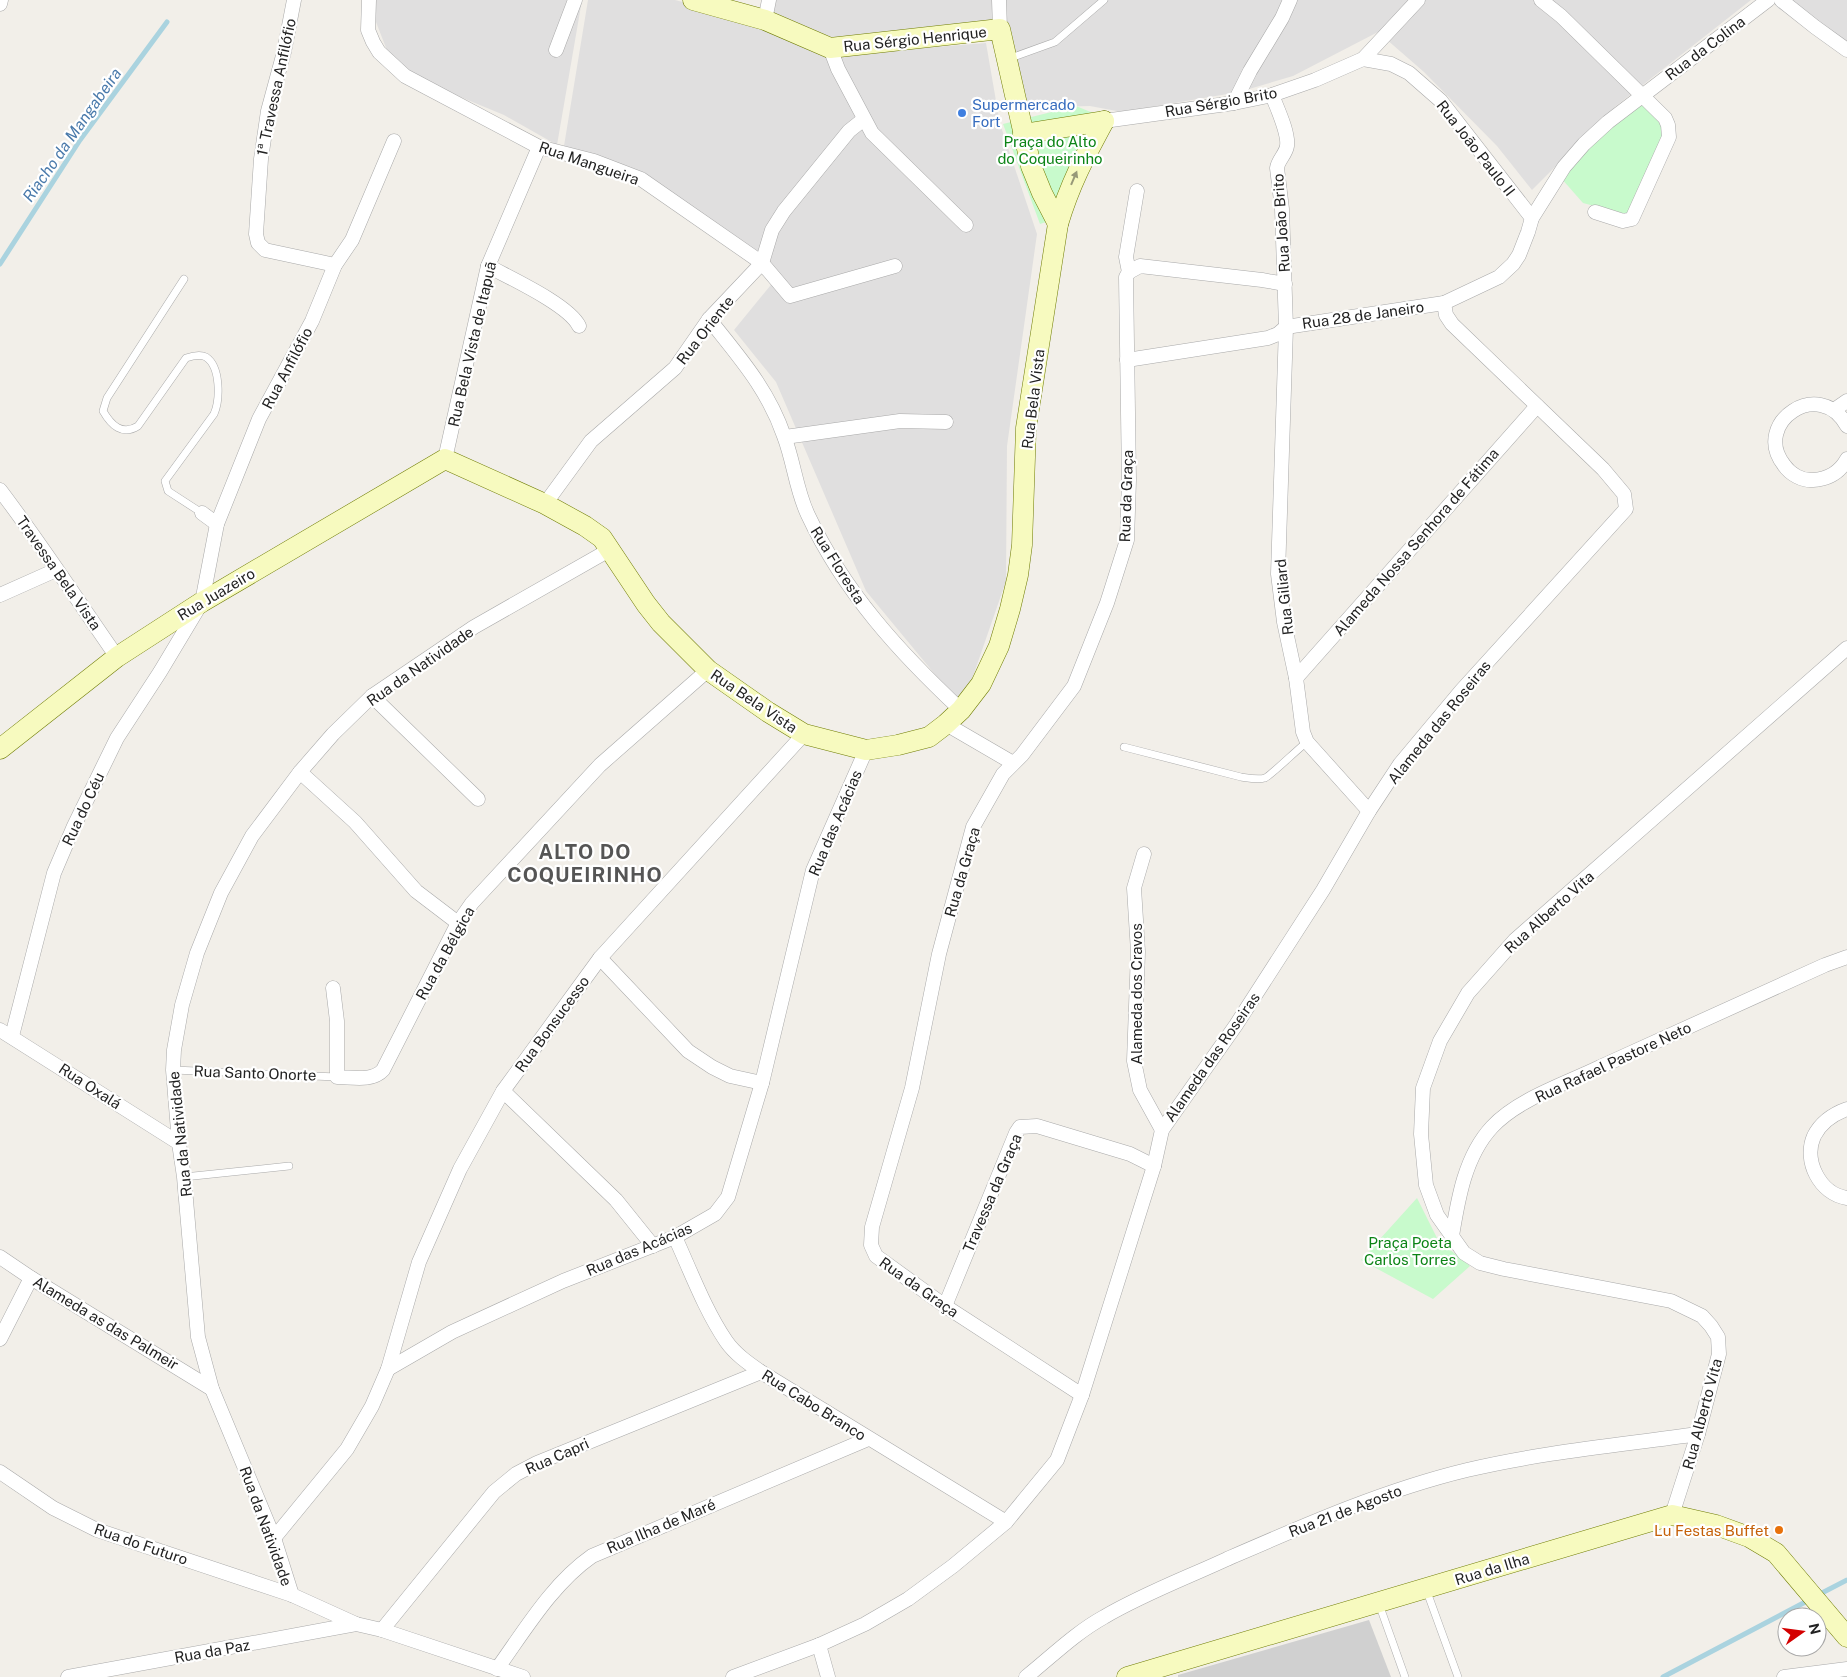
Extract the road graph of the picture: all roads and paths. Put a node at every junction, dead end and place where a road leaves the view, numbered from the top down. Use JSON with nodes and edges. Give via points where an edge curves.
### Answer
{"nodes":[{"id":1,"x":1,"y":0,"type":"edge"},
{"id":2,"x":294,"y":0,"type":"edge"},
{"id":3,"x":369,"y":0,"type":"edge"},
{"id":4,"x":575,"y":0,"type":"edge"},
{"id":5,"x":693,"y":0,"type":"edge"},
{"id":6,"x":999,"y":0,"type":"edge"},
{"id":7,"x":1104,"y":0,"type":"edge"},
{"id":8,"x":1290,"y":0,"type":"edge"},
{"id":9,"x":1418,"y":0,"type":"edge"},
{"id":10,"x":1540,"y":0,"type":"edge"},
{"id":11,"x":1768,"y":0,"type":"edge"},
{"id":12,"x":1781,"y":0,"type":"edge"},
{"id":13,"x":0,"y":4,"type":"edge"},
{"id":14,"x":767,"y":10,"type":"edge"},
{"id":15,"x":1000,"y":29,"type":"junction"},
{"id":16,"x":830,"y":48,"type":"junction"},
{"id":17,"x":556,"y":50,"type":"dead end"},
{"id":18,"x":1847,"y":50,"type":"edge"},
{"id":19,"x":1006,"y":59,"type":"junction"},
{"id":20,"x":1363,"y":59,"type":"junction"},
{"id":21,"x":1272,"y":95,"type":"junction"},
{"id":22,"x":1642,"y":96,"type":"junction"},
{"id":23,"x":1234,"y":103,"type":"junction"},
{"id":24,"x":864,"y":119,"type":"junction"},
{"id":25,"x":1104,"y":121,"type":"junction"},
{"id":26,"x":1023,"y":134,"type":"junction"},
{"id":27,"x":394,"y":142,"type":"dead end"},
{"id":28,"x":539,"y":147,"type":"junction"},
{"id":29,"x":1137,"y":191,"type":"dead end"},
{"id":30,"x":1594,"y":212,"type":"dead end"},
{"id":31,"x":1532,"y":218,"type":"junction"},
{"id":32,"x":966,"y":224,"type":"dead end"},
{"id":33,"x":1058,"y":224,"type":"junction"},
{"id":34,"x":762,"y":263,"type":"junction"},
{"id":35,"x":335,"y":265,"type":"junction"},
{"id":36,"x":488,"y":266,"type":"junction"},
{"id":37,"x":895,"y":266,"type":"dead end"},
{"id":38,"x":1135,"y":269,"type":"junction"},
{"id":39,"x":184,"y":278,"type":"dead end"},
{"id":40,"x":1285,"y":284,"type":"junction"},
{"id":41,"x":1444,"y":303,"type":"junction"},
{"id":42,"x":709,"y":319,"type":"junction"},
{"id":43,"x":579,"y":326,"type":"dead end"},
{"id":44,"x":1286,"y":327,"type":"junction"},
{"id":45,"x":1127,"y":360,"type":"junction"},
{"id":46,"x":1847,"y":401,"type":"edge"},
{"id":47,"x":1536,"y":406,"type":"junction"},
{"id":48,"x":1834,"y":410,"type":"junction"},
{"id":49,"x":946,"y":422,"type":"dead end"},
{"id":50,"x":1847,"y":426,"type":"edge"},
{"id":51,"x":785,"y":437,"type":"junction"},
{"id":52,"x":445,"y":459,"type":"junction"},
{"id":53,"x":1847,"y":459,"type":"edge"},
{"id":54,"x":0,"y":490,"type":"edge"},
{"id":55,"x":545,"y":504,"type":"junction"},
{"id":56,"x":202,"y":513,"type":"joint"},
{"id":57,"x":217,"y":524,"type":"junction"},
{"id":58,"x":611,"y":550,"type":"junction"},
{"id":59,"x":56,"y":570,"type":"junction"},
{"id":60,"x":0,"y":595,"type":"edge"},
{"id":61,"x":202,"y":602,"type":"junction"},
{"id":62,"x":1847,"y":648,"type":"edge"},
{"id":63,"x":118,"y":657,"type":"junction"},
{"id":64,"x":708,"y":670,"type":"junction"},
{"id":65,"x":1296,"y":678,"type":"junction"},
{"id":66,"x":372,"y":696,"type":"junction"},
{"id":67,"x":962,"y":710,"type":"junction"},
{"id":68,"x":946,"y":724,"type":"junction"},
{"id":69,"x":804,"y":734,"type":"junction"},
{"id":70,"x":1307,"y":742,"type":"junction"},
{"id":71,"x":1124,"y":747,"type":"dead end"},
{"id":72,"x":0,"y":749,"type":"edge"},
{"id":73,"x":866,"y":750,"type":"junction"},
{"id":74,"x":1013,"y":763,"type":"junction"},
{"id":75,"x":300,"y":772,"type":"junction"},
{"id":76,"x":478,"y":799,"type":"dead end"},
{"id":77,"x":1369,"y":811,"type":"junction"},
{"id":78,"x":1144,"y":854,"type":"dead end"},
{"id":79,"x":458,"y":924,"type":"junction"},
{"id":80,"x":1847,"y":957,"type":"edge"},
{"id":81,"x":600,"y":958,"type":"junction"},
{"id":82,"x":333,"y":988,"type":"dead end"},
{"id":83,"x":6,"y":1033,"type":"edge"},
{"id":84,"x":172,"y":1070,"type":"junction"},
{"id":85,"x":337,"y":1077,"type":"junction"},
{"id":86,"x":762,"y":1083,"type":"junction"},
{"id":87,"x":503,"y":1091,"type":"junction"},
{"id":88,"x":1847,"y":1109,"type":"edge"},
{"id":89,"x":1162,"y":1130,"type":"junction"},
{"id":90,"x":179,"y":1143,"type":"junction"},
{"id":91,"x":289,"y":1166,"type":"dead end"},
{"id":92,"x":1154,"y":1166,"type":"junction"},
{"id":93,"x":184,"y":1177,"type":"junction"},
{"id":94,"x":1847,"y":1198,"type":"edge"},
{"id":95,"x":1452,"y":1236,"type":"junction"},
{"id":96,"x":675,"y":1237,"type":"junction"},
{"id":97,"x":653,"y":1246,"type":"junction"},
{"id":98,"x":0,"y":1257,"type":"edge"},
{"id":99,"x":31,"y":1278,"type":"junction"},
{"id":100,"x":945,"y":1306,"type":"junction"},
{"id":101,"x":0,"y":1339,"type":"edge"},
{"id":102,"x":388,"y":1369,"type":"junction"},
{"id":103,"x":761,"y":1372,"type":"junction"},
{"id":104,"x":212,"y":1389,"type":"junction"},
{"id":105,"x":1082,"y":1395,"type":"junction"},
{"id":106,"x":1698,"y":1434,"type":"junction"},
{"id":107,"x":868,"y":1439,"type":"junction"},
{"id":108,"x":0,"y":1472,"type":"edge"},
{"id":109,"x":1672,"y":1515,"type":"junction"},
{"id":110,"x":1006,"y":1522,"type":"junction"},
{"id":111,"x":274,"y":1538,"type":"junction"},
{"id":112,"x":1426,"y":1589,"type":"junction"},
{"id":113,"x":292,"y":1596,"type":"junction"},
{"id":114,"x":1379,"y":1603,"type":"junction"},
{"id":115,"x":356,"y":1624,"type":"junction"},
{"id":116,"x":382,"y":1630,"type":"junction"},
{"id":117,"x":1847,"y":1637,"type":"edge"},
{"id":118,"x":819,"y":1645,"type":"junction"},
{"id":119,"x":497,"y":1669,"type":"junction"},
{"id":120,"x":1847,"y":1669,"type":"edge"},
{"id":121,"x":68,"y":1677,"type":"edge"},
{"id":122,"x":523,"y":1677,"type":"edge"},
{"id":123,"x":733,"y":1677,"type":"edge"},
{"id":124,"x":828,"y":1677,"type":"edge"},
{"id":125,"x":1026,"y":1677,"type":"edge"},
{"id":126,"x":1126,"y":1677,"type":"edge"},
{"id":127,"x":1405,"y":1677,"type":"edge"},
{"id":128,"x":1458,"y":1677,"type":"edge"},
{"id":129,"x":1784,"y":1677,"type":"edge"}],
"edges":[{"from":1,"to":13,"type":"street"},
{"from":2,"to":35,"type":"street","name":"1ª Travessa Anfilófio","via":[[268,111],[256,234],[258,243],[265,250]]},
{"from":3,"to":28,"type":"street","name":"Rua Mangueira","via":[[368,30],[373,42],[405,76]]},
{"from":4,"to":17,"type":"street"},
{"from":5,"to":14,"type":"main road","name":"Rua Sérgio Henrique"},
{"from":6,"to":15,"type":"street"},
{"from":7,"to":19,"type":"lane","via":[[1055,42]]},
{"from":8,"to":23,"type":"street"},
{"from":9,"to":20,"type":"street","name":"Rua Sérgio Brito"},
{"from":10,"to":22,"type":"street","via":[[1561,16]]},
{"from":11,"to":22,"type":"street","name":"Rua da Colina"},
{"from":12,"to":18,"type":"street"},
{"from":14,"to":16,"type":"main road","name":"Rua Sérgio Henrique"},
{"from":15,"to":16,"type":"main road","name":"Rua Sérgio Henrique"},
{"from":15,"to":19,"type":"main road"},
{"from":16,"to":24,"type":"street","name":"Rua Sérgio Henrique"},
{"from":19,"to":26,"type":"main road"},
{"from":20,"to":21,"type":"street","name":"Rua Sérgio Brito"},
{"from":20,"to":31,"type":"street","name":"Rua João Paulo II","via":[[1390,64],[1409,73],[1441,101]]},
{"from":21,"to":23,"type":"street","name":"Rua Sérgio Brito"},
{"from":21,"to":40,"type":"street","name":"Rua João Brito","via":[[1287,139],[1287,148],[1277,168]]},
{"from":22,"to":30,"type":"street","via":[[1664,118],[1669,137],[1632,219],[1622,221]]},
{"from":22,"to":31,"type":"street","name":"Rua da Colina","via":[[1584,144],[1564,167]]},
{"from":23,"to":25,"type":"street","name":"Rua Sérgio Brito"},
{"from":24,"to":32,"type":"street","name":"Rua Sérgio Henrique","via":[[872,134]]},
{"from":24,"to":34,"type":"street","name":"Rua Oriente","via":[[849,131],[784,210],[772,230]]},
{"from":25,"to":26,"type":"main road","name":"Rua Sérgio Brito"},
{"from":33,"to":25,"type":"main road","name":"Rua Bela Vista","one_way":true,"via":[[1078,169]]},
{"from":26,"to":33,"type":"main road","via":[[1031,166]]},
{"from":27,"to":35,"type":"street","name":"Rua Anfilófio","via":[[352,240]]},
{"from":28,"to":34,"type":"street","name":"Rua Mangueira","via":[[594,161],[641,179]]},
{"from":28,"to":36,"type":"street","name":"Rua Bela Vista de Itapuã"},
{"from":29,"to":38,"type":"street","name":"Rua da Graça","via":[[1126,257]]},
{"from":31,"to":41,"type":"street","name":"Rua 28 de Janeiro","via":[[1524,245],[1506,271]]},
{"from":33,"to":67,"type":"main road","name":"Rua Bela Vista","via":[[1026,428],[1018,575],[999,646],[981,684]]},
{"from":34,"to":37,"type":"street","name":"Rua Mangueira","via":[[790,296]]},
{"from":34,"to":42,"type":"street","name":"Rua Oriente"},
{"from":35,"to":57,"type":"street","name":"Rua Anfilófio","via":[[312,321],[259,419]]},
{"from":36,"to":43,"type":"street","via":[[548,300],[576,320]]},
{"from":36,"to":52,"type":"street","name":"Rua Bela Vista de Itapuã"},
{"from":38,"to":40,"type":"street"},
{"from":38,"to":45,"type":"street","name":"Rua da Graça","via":[[1126,276]]},
{"from":39,"to":56,"type":"lane","via":[[107,398],[103,411],[117,428],[132,430],[186,358],[205,357],[218,382],[218,405],[165,481],[168,491]]},
{"from":40,"to":44,"type":"street","name":"Rua João Brito"},
{"from":41,"to":44,"type":"street","name":"Rua 28 de Janeiro"},
{"from":41,"to":47,"type":"street","via":[[1446,316],[1452,324]]},
{"from":42,"to":51,"type":"street","name":"Rua Floresta","via":[[758,381],[771,402]]},
{"from":42,"to":55,"type":"street","name":"Rua Oriente","via":[[675,368],[591,441]]},
{"from":44,"to":45,"type":"street","name":"Rua 28 de Janeiro","via":[[1268,338]]},
{"from":44,"to":65,"type":"street","name":"Rua Giliard","via":[[1278,574]]},
{"from":45,"to":74,"type":"street","name":"Rua da Graça","via":[[1127,540],[1107,603],[1074,686]]},
{"from":46,"to":48,"type":"street"},
{"from":47,"to":65,"type":"street","name":"Alameda Nossa Senhora de Fátima"},
{"from":47,"to":77,"type":"street","name":"Alameda das Roseiras","via":[[1604,469],[1624,494],[1626,509],[1461,691],[1400,764]]},
{"from":48,"to":50,"type":"street"},
{"from":48,"to":53,"type":"street","via":[[1823,405],[1798,407],[1780,424],[1776,449],[1788,470],[1810,480],[1834,474]]},
{"from":49,"to":51,"type":"street","via":[[900,421]]},
{"from":51,"to":67,"type":"street","name":"Rua Floresta","via":[[807,513],[825,549],[874,620],[925,676]]},
{"from":52,"to":55,"type":"main road","name":"Rua Bela Vista"},
{"from":52,"to":61,"type":"main road","name":"Rua Juazeiro"},
{"from":54,"to":59,"type":"street","name":"Travessa Bela Vista"},
{"from":55,"to":58,"type":"main road","name":"Rua Bela Vista","via":[[586,526]]},
{"from":56,"to":57,"type":"street"},
{"from":57,"to":61,"type":"street","name":"Rua Anfilófio"},
{"from":58,"to":64,"type":"main road","name":"Rua Bela Vista","via":[[661,623]]},
{"from":58,"to":66,"type":"street","name":"Rua da Natividade","via":[[474,627]]},
{"from":59,"to":60,"type":"street"},
{"from":59,"to":63,"type":"street","name":"Travessa Bela Vista"},
{"from":61,"to":63,"type":"main road","name":"Rua Juazeiro"},
{"from":61,"to":83,"type":"street","name":"Rua do Céu","via":[[117,738],[74,826],[54,873]]},
{"from":62,"to":95,"type":"street","name":"Rua Alberto Vita","via":[[1515,940],[1468,993],[1440,1041],[1423,1088],[1421,1134],[1426,1185],[1437,1215]]},
{"from":63,"to":72,"type":"main road","name":"Rua Juazeiro"},
{"from":64,"to":69,"type":"main road","name":"Rua Bela Vista"},
{"from":64,"to":79,"type":"street","name":"Rua da Bélgica","via":[[600,764],[472,903]]},
{"from":65,"to":70,"type":"street","name":"Rua Giliard"},
{"from":66,"to":75,"type":"street","name":"Rua da Natividade"},
{"from":66,"to":76,"type":"street"},
{"from":67,"to":68,"type":"main road","name":"Rua Bela Vista"},
{"from":68,"to":73,"type":"main road","name":"Rua Bela Vista","via":[[929,737]]},
{"from":68,"to":74,"type":"street"},
{"from":69,"to":73,"type":"main road","name":"Rua Bela Vista"},
{"from":69,"to":81,"type":"street","name":"Rua Bonsucesso"},
{"from":70,"to":71,"type":"lane","via":[[1270,775],[1261,778],[1241,777]]},
{"from":70,"to":77,"type":"street","name":"Rua Giliard"},
{"from":73,"to":86,"type":"street","name":"Rua das Acácias","via":[[813,870]]},
{"from":74,"to":100,"type":"street","name":"Rua da Graça","via":[[1003,774],[973,827],[939,954],[912,1088],[872,1227],[871,1245],[876,1256]]},
{"from":75,"to":79,"type":"street","via":[[355,822],[416,891]]},
{"from":75,"to":84,"type":"street","name":"Rua da Natividade","via":[[252,836],[221,893],[197,953],[182,1005]]},
{"from":77,"to":89,"type":"street","name":"Alameda das Roseiras","via":[[1323,890],[1236,1025]]},
{"from":78,"to":89,"type":"street","name":"Alameda dos Cravos","via":[[1134,888],[1138,952],[1134,1061],[1140,1090]]},
{"from":79,"to":85,"type":"street","name":"Rua da Bélgica","via":[[383,1070],[372,1077]]},
{"from":80,"to":95,"type":"street","name":"Rua Rafael Pastore Neto","via":[[1517,1106],[1491,1128],[1474,1154],[1459,1194]]},
{"from":81,"to":86,"type":"street","via":[[688,1051],[730,1076]]},
{"from":81,"to":87,"type":"street","name":"Rua Bonsucesso"},
{"from":82,"to":85,"type":"street"},
{"from":83,"to":90,"type":"street","name":"Rua Oxalá"},
{"from":84,"to":85,"type":"lane","name":"Rua Santo Onorte"},
{"from":84,"to":90,"type":"street","name":"Rua da Natividade"},
{"from":86,"to":96,"type":"street","name":"Rua das Acácias","via":[[728,1197],[715,1214]]},
{"from":87,"to":97,"type":"street","via":[[616,1200]]},
{"from":87,"to":102,"type":"street","name":"Rua Bonsucesso","via":[[460,1169],[419,1262]]},
{"from":88,"to":94,"type":"street","via":[[1822,1124],[1814,1137],[1811,1152],[1819,1180],[1830,1191]]},
{"from":89,"to":92,"type":"street","name":"Alameda das Roseiras"},
{"from":90,"to":93,"type":"street","name":"Rua da Natividade"},
{"from":91,"to":93,"type":"lane"},
{"from":92,"to":100,"type":"street","name":"Travessa da Graça","via":[[1130,1154],[1037,1126],[1020,1127]]},
{"from":92,"to":105,"type":"street","name":"Alameda das Roseiras"},
{"from":93,"to":104,"type":"street","name":"Rua da Natividade","via":[[198,1336]]},
{"from":95,"to":106,"type":"street","name":"Rua Alberto Vita","via":[[1464,1253],[1480,1263],[1671,1301],[1702,1316],[1718,1337],[1719,1354]]},
{"from":96,"to":97,"type":"street","name":"Rua das Acácias"},
{"from":96,"to":103,"type":"street","name":"Rua Cabo Branco","via":[[727,1342],[740,1357]]},
{"from":97,"to":102,"type":"street","name":"Rua das Acácias","via":[[563,1281],[477,1320]]},
{"from":98,"to":99,"type":"street","name":"Alameda as das Palmeir"},
{"from":99,"to":101,"type":"street"},
{"from":99,"to":104,"type":"street","name":"Alameda as das Palmeir"},
{"from":100,"to":105,"type":"street","name":"Rua da Graça"},
{"from":102,"to":111,"type":"street","via":[[372,1406],[347,1449]]},
{"from":103,"to":107,"type":"street","name":"Rua Cabo Branco"},
{"from":103,"to":116,"type":"street","name":"Rua Capri","via":[[516,1474],[494,1492]]},
{"from":104,"to":111,"type":"street","name":"Rua da Natividade"},
{"from":105,"to":110,"type":"street","name":"Alameda das Roseiras","via":[[1057,1460]]},
{"from":106,"to":109,"type":"street","name":"Rua Alberto Vita"},
{"from":106,"to":125,"type":"street","name":"Rua 21 de Agosto","via":[[1467,1470],[1320,1518],[1103,1617]]},
{"from":107,"to":110,"type":"street","name":"Rua Cabo Branco"},
{"from":107,"to":119,"type":"street","name":"Rua Ilha de Maré","via":[[592,1556],[574,1569],[550,1597]]},
{"from":108,"to":113,"type":"street","name":"Rua do Futuro","via":[[53,1508],[97,1530]]},
{"from":109,"to":112,"type":"main road","name":"Rua da Ilha"},
{"from":109,"to":117,"type":"main road","name":"Rua da Ilha","via":[[1749,1537],[1776,1553]]},
{"from":110,"to":118,"type":"street","name":"Alameda das Roseiras","via":[[908,1599]]},
{"from":111,"to":113,"type":"street","name":"Rua da Natividade"},
{"from":112,"to":114,"type":"main road","name":"Rua da Ilha"},
{"from":112,"to":128,"type":"lane"},
{"from":113,"to":115,"type":"street"},
{"from":114,"to":126,"type":"main road","name":"Rua da Ilha"},
{"from":114,"to":127,"type":"lane"},
{"from":115,"to":116,"type":"street"},
{"from":115,"to":121,"type":"street","name":"Rua da Paz"},
{"from":116,"to":119,"type":"street"},
{"from":118,"to":123,"type":"street","name":"Alameda das Roseiras"},
{"from":118,"to":124,"type":"street"},
{"from":119,"to":122,"type":"street"},
{"from":120,"to":129,"type":"street"}]}
